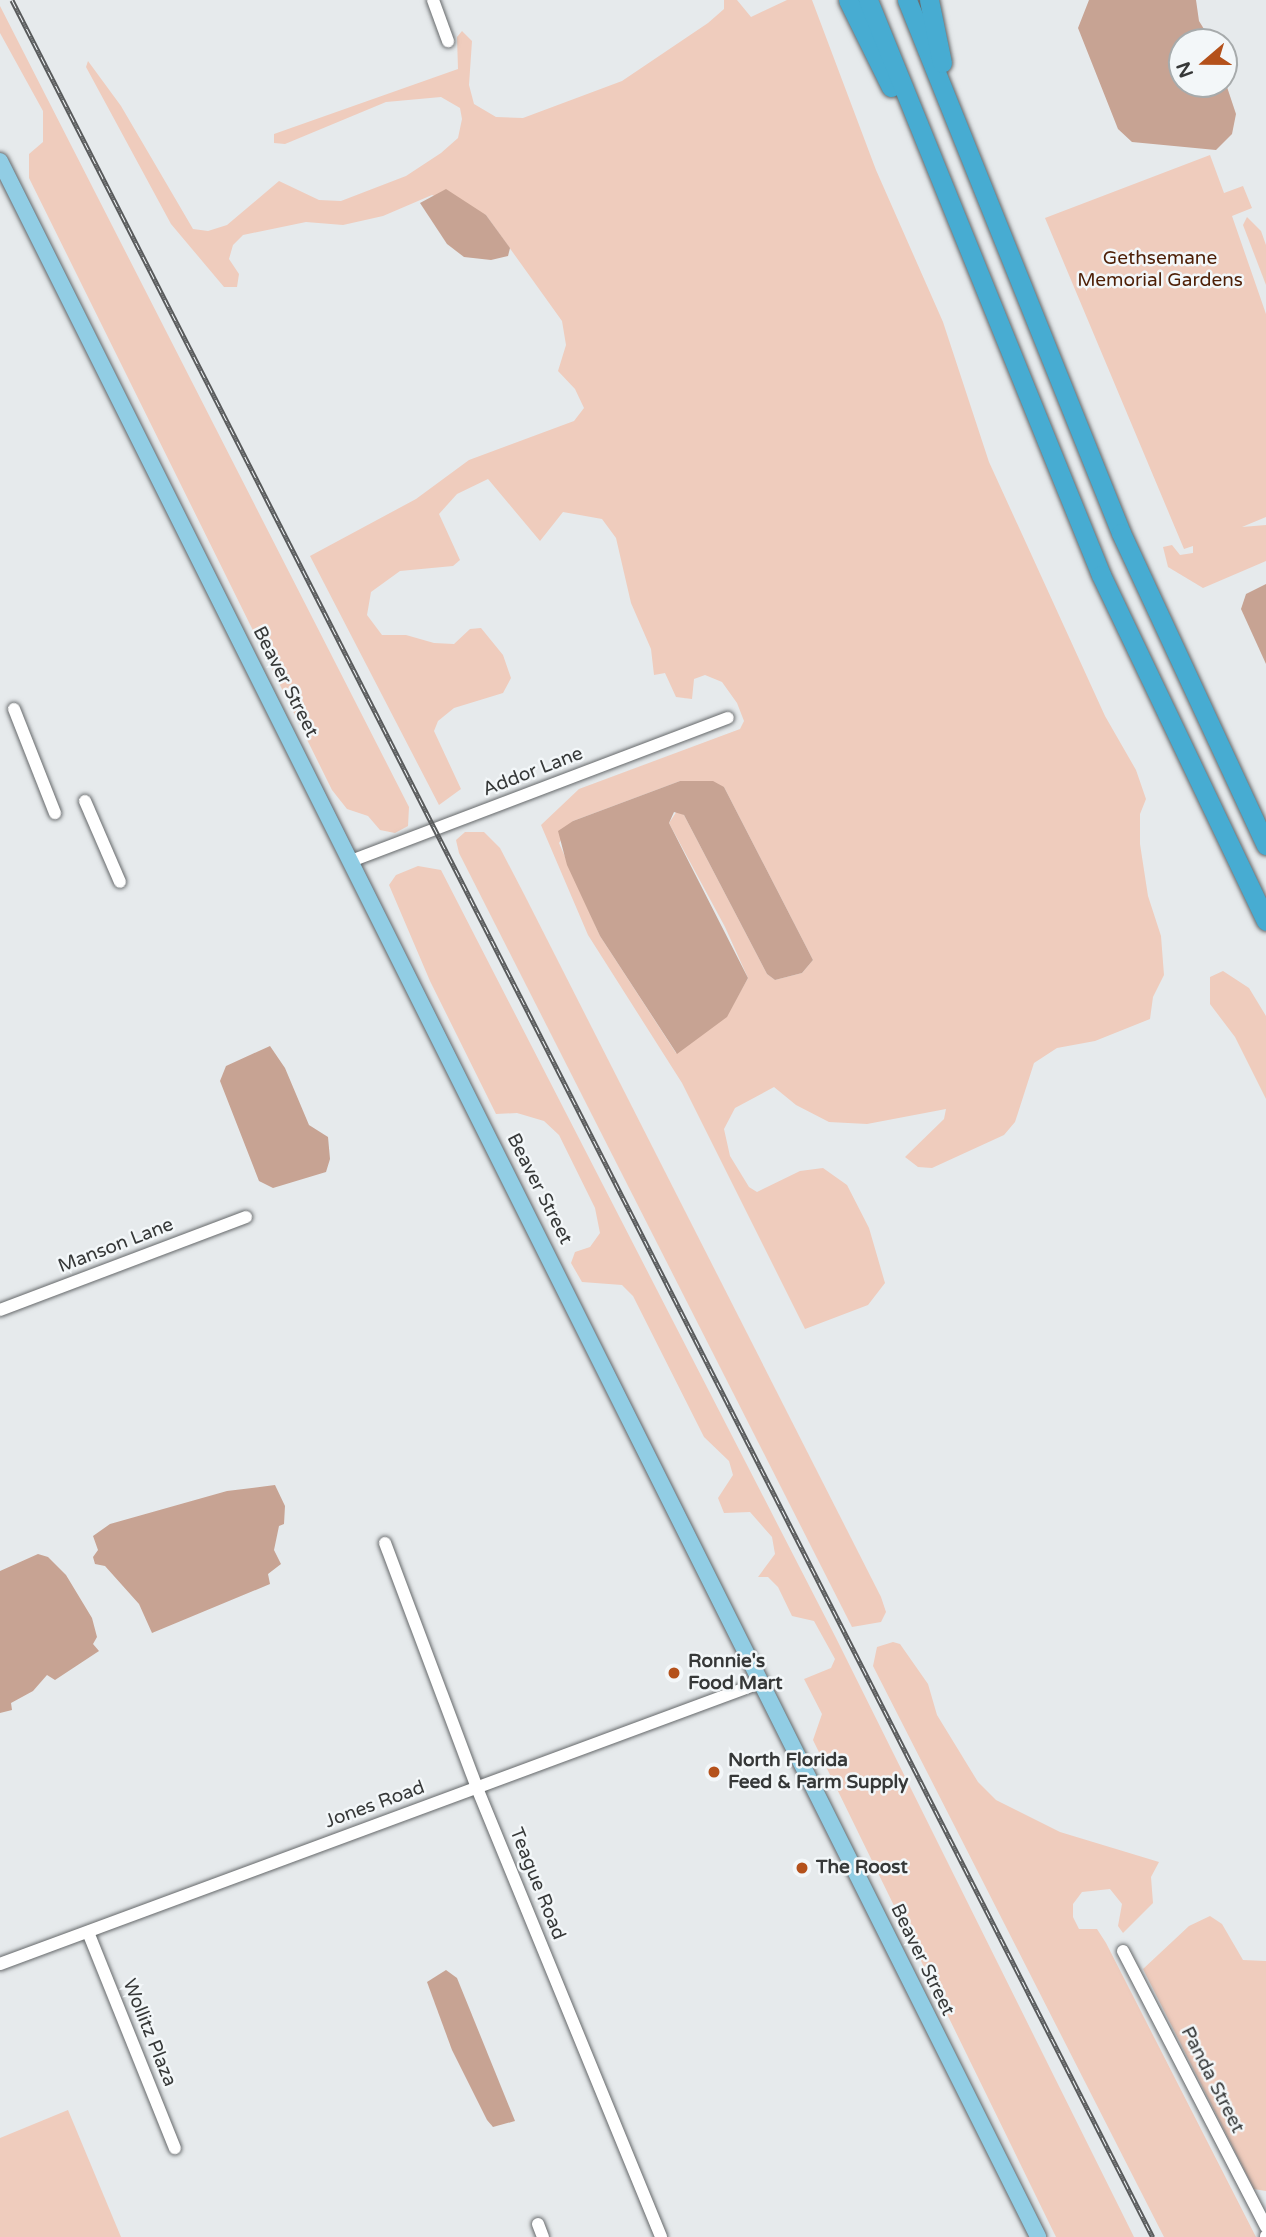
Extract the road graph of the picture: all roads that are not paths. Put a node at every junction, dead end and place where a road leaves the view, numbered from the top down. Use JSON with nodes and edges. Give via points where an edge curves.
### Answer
{"nodes":[{"id":1,"x":433,"y":0,"type":"edge"},
{"id":2,"x":848,"y":0,"type":"edge"},
{"id":3,"x":868,"y":0,"type":"edge"},
{"id":4,"x":907,"y":0,"type":"edge"},
{"id":5,"x":929,"y":0,"type":"edge"},
{"id":6,"x":448,"y":41,"type":"dead end"},
{"id":7,"x":0,"y":161,"type":"edge"},
{"id":8,"x":938,"y":178,"type":"junction"},
{"id":9,"x":979,"y":187,"type":"junction"},
{"id":10,"x":13,"y":709,"type":"dead end"},
{"id":11,"x":728,"y":718,"type":"dead end"},
{"id":12,"x":85,"y":801,"type":"dead end"},
{"id":13,"x":55,"y":813,"type":"dead end"},
{"id":14,"x":1266,"y":845,"type":"edge"},
{"id":15,"x":351,"y":861,"type":"junction"},
{"id":16,"x":120,"y":882,"type":"dead end"},
{"id":17,"x":1266,"y":921,"type":"edge"},
{"id":18,"x":246,"y":1217,"type":"dead end"},
{"id":19,"x":0,"y":1310,"type":"edge"},
{"id":20,"x":386,"y":1544,"type":"dead end"},
{"id":21,"x":762,"y":1682,"type":"junction"},
{"id":22,"x":477,"y":1788,"type":"junction"},
{"id":23,"x":88,"y":1932,"type":"junction"},
{"id":24,"x":1123,"y":1951,"type":"dead end"},
{"id":25,"x":0,"y":1964,"type":"edge"},
{"id":26,"x":175,"y":2147,"type":"dead end"},
{"id":27,"x":538,"y":2224,"type":"dead end"},
{"id":28,"x":1266,"y":2227,"type":"edge"},
{"id":29,"x":543,"y":2237,"type":"edge"},
{"id":30,"x":661,"y":2237,"type":"edge"},
{"id":31,"x":1038,"y":2237,"type":"edge"}],
"edges":[{"from":1,"to":6,"type":"street"},
{"from":2,"to":8,"type":"highway"},
{"from":3,"to":8,"type":"highway"},
{"from":4,"to":9,"type":"highway"},
{"from":5,"to":9,"type":"highway","via":[[941,62],[971,138]]},
{"from":7,"to":15,"type":"main road","name":"Beaver Street"},
{"from":8,"to":17,"type":"highway","via":[[1101,575]]},
{"from":9,"to":14,"type":"highway","via":[[1121,533]]},
{"from":10,"to":13,"type":"street"},
{"from":11,"to":15,"type":"street","name":"Addor Lane"},
{"from":12,"to":16,"type":"street"},
{"from":15,"to":21,"type":"main road","name":"Beaver Street"},
{"from":18,"to":19,"type":"street","name":"Manson Lane"},
{"from":20,"to":22,"type":"street","name":"Teague Road"},
{"from":21,"to":22,"type":"street","name":"Jones Road"},
{"from":21,"to":31,"type":"main road","name":"Beaver Street"},
{"from":22,"to":23,"type":"street","name":"Jones Road"},
{"from":22,"to":30,"type":"street","name":"Teague Road"},
{"from":23,"to":25,"type":"street","name":"Jones Road"},
{"from":23,"to":26,"type":"street","name":"Wollitz Plaza"},
{"from":24,"to":28,"type":"street","name":"Panda Street"},
{"from":27,"to":29,"type":"street"}]}
